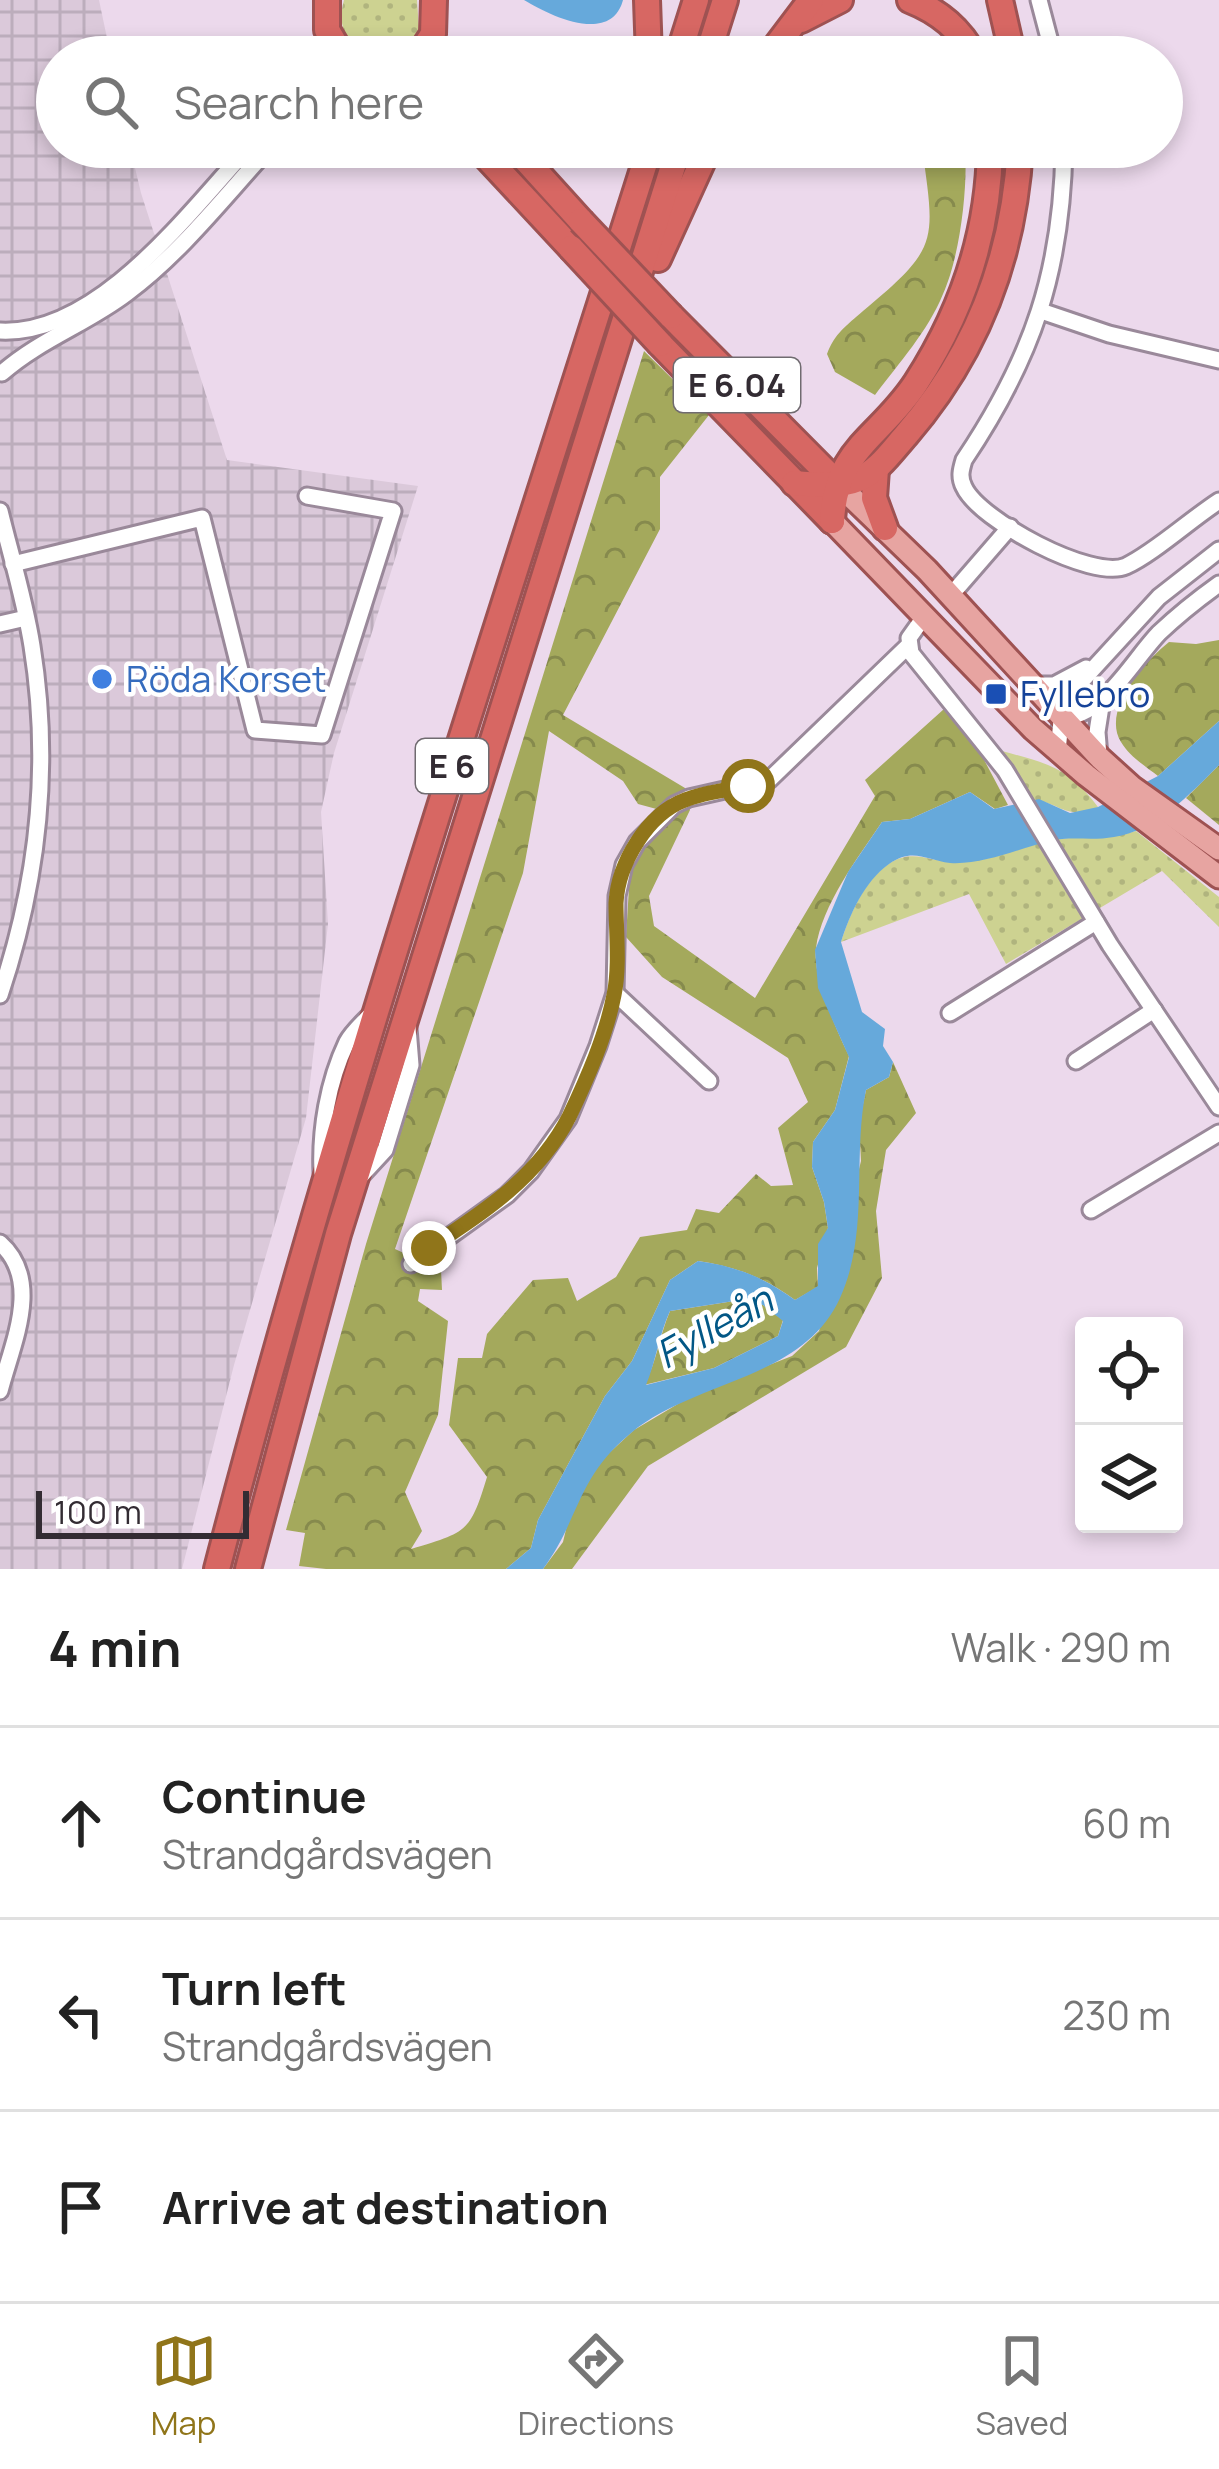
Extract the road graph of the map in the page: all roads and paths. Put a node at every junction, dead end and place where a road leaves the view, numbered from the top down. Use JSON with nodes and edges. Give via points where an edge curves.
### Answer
{"nodes":[{"id":1,"x":647,"y":0,"type":"edge"},
{"id":2,"x":696,"y":0,"type":"edge"},
{"id":3,"x":725,"y":0,"type":"edge"},
{"id":4,"x":812,"y":0,"type":"edge"},
{"id":5,"x":840,"y":0,"type":"edge"},
{"id":6,"x":910,"y":0,"type":"edge"},
{"id":7,"x":1000,"y":0,"type":"edge"},
{"id":8,"x":1039,"y":0,"type":"edge"},
{"id":9,"x":794,"y":25,"type":"junction"},
{"id":10,"x":648,"y":36,"type":"edge"},
{"id":11,"x":685,"y":36,"type":"edge"},
{"id":12,"x":714,"y":36,"type":"edge"},
{"id":13,"x":785,"y":36,"type":"edge"},
{"id":14,"x":962,"y":36,"type":"edge"},
{"id":15,"x":1008,"y":36,"type":"edge"},
{"id":16,"x":1048,"y":36,"type":"edge"},
{"id":17,"x":230,"y":168,"type":"edge"},
{"id":18,"x":250,"y":168,"type":"edge"},
{"id":19,"x":497,"y":168,"type":"edge"},
{"id":20,"x":533,"y":168,"type":"edge"},
{"id":21,"x":633,"y":168,"type":"edge"},
{"id":22,"x":643,"y":168,"type":"edge"},
{"id":23,"x":672,"y":168,"type":"edge"},
{"id":24,"x":700,"y":168,"type":"edge"},
{"id":25,"x":988,"y":168,"type":"edge"},
{"id":26,"x":1018,"y":168,"type":"edge"},
{"id":27,"x":1062,"y":168,"type":"edge"},
{"id":28,"x":622,"y":237,"type":"junction"},
{"id":29,"x":1041,"y":311,"type":"junction"},
{"id":30,"x":0,"y":335,"type":"edge"},
{"id":31,"x":1219,"y":360,"type":"edge"},
{"id":32,"x":1,"y":374,"type":"edge"},
{"id":33,"x":860,"y":448,"type":"junction"},
{"id":34,"x":806,"y":451,"type":"junction"},
{"id":35,"x":579,"y":462,"type":"junction"},
{"id":36,"x":876,"y":469,"type":"junction"},
{"id":37,"x":794,"y":483,"type":"junction"},
{"id":38,"x":837,"y":483,"type":"junction"},
{"id":39,"x":308,"y":496,"type":"dead end"},
{"id":40,"x":1219,"y":501,"type":"edge"},
{"id":41,"x":0,"y":511,"type":"edge"},
{"id":42,"x":832,"y":521,"type":"junction"},
{"id":43,"x":1010,"y":527,"type":"junction"},
{"id":44,"x":885,"y":528,"type":"junction"},
{"id":45,"x":1219,"y":550,"type":"edge"},
{"id":46,"x":13,"y":565,"type":"junction"},
{"id":47,"x":1219,"y":584,"type":"edge"},
{"id":48,"x":958,"y":587,"type":"dead end"},
{"id":49,"x":26,"y":618,"type":"junction"},
{"id":50,"x":0,"y":624,"type":"edge"},
{"id":51,"x":919,"y":624,"type":"dead end"},
{"id":52,"x":909,"y":645,"type":"junction"},
{"id":53,"x":1103,"y":656,"type":"junction"},
{"id":54,"x":1031,"y":685,"type":"junction"},
{"id":55,"x":1102,"y":700,"type":"junction"},
{"id":56,"x":1004,"y":702,"type":"junction"},
{"id":57,"x":1060,"y":718,"type":"junction"},
{"id":58,"x":1058,"y":751,"type":"junction"},
{"id":59,"x":1093,"y":767,"type":"junction"},
{"id":60,"x":1219,"y":849,"type":"edge"},
{"id":61,"x":1217,"y":876,"type":"edge"},
{"id":62,"x":1096,"y":922,"type":"junction"},
{"id":63,"x":615,"y":993,"type":"junction"},
{"id":64,"x":0,"y":994,"type":"edge"},
{"id":65,"x":1154,"y":1010,"type":"junction"},
{"id":66,"x":950,"y":1013,"type":"dead end"},
{"id":67,"x":1076,"y":1061,"type":"dead end"},
{"id":68,"x":710,"y":1081,"type":"dead end"},
{"id":69,"x":1219,"y":1107,"type":"edge"},
{"id":70,"x":1219,"y":1132,"type":"edge"},
{"id":71,"x":1091,"y":1210,"type":"dead end"},
{"id":72,"x":0,"y":1243,"type":"edge"},
{"id":73,"x":411,"y":1264,"type":"dead end"},
{"id":74,"x":0,"y":1391,"type":"edge"},
{"id":75,"x":217,"y":1569,"type":"edge"},
{"id":76,"x":248,"y":1569,"type":"edge"}],
"edges":[{"from":1,"to":10,"type":"highway"},
{"from":2,"to":11,"type":"highway"},
{"from":3,"to":12,"type":"highway"},
{"from":4,"to":9,"type":"highway"},
{"from":5,"to":9,"type":"highway"},
{"from":6,"to":14,"type":"highway"},
{"from":7,"to":15,"type":"highway"},
{"from":8,"to":16,"type":"street"},
{"from":9,"to":13,"type":"highway"},
{"from":17,"to":30,"type":"street","via":[[118,282],[50,322]]},
{"from":18,"to":32,"type":"street","via":[[143,281]]},
{"from":19,"to":37,"type":"highway","number":"E 6.04","bridge":true},
{"from":20,"to":34,"type":"highway","number":"E 6.04","bridge":true},
{"from":21,"to":28,"type":"highway"},
{"from":22,"to":28,"type":"highway","number":"E 6"},
{"from":23,"to":35,"type":"highway","number":"E 6"},
{"from":24,"to":35,"type":"highway","via":[[658,260],[597,440]]},
{"from":25,"to":33,"type":"highway","via":[[983,224],[953,317],[908,395]]},
{"from":26,"to":36,"type":"highway","via":[[1011,228],[986,311],[942,391]]},
{"from":27,"to":29,"type":"street"},
{"from":28,"to":75,"type":"highway","number":"E 6","via":[[323,1186]]},
{"from":29,"to":31,"type":"street"},
{"from":29,"to":43,"type":"street","via":[[1016,376],[960,473],[970,496]]},
{"from":30,"to":32,"type":"street"},
{"from":33,"to":34,"type":"highway"},
{"from":33,"to":38,"type":"highway"},
{"from":34,"to":38,"type":"highway","number":"E 6.04"},
{"from":35,"to":76,"type":"highway","number":"E 6","via":[[355,1182]]},
{"from":36,"to":38,"type":"highway"},
{"from":36,"to":44,"type":"highway","via":[[873,490]]},
{"from":37,"to":38,"type":"highway"},
{"from":37,"to":42,"type":"highway","number":"E 6.04"},
{"from":38,"to":42,"type":"highway"},
{"from":38,"to":44,"type":"main road"},
{"from":39,"to":46,"type":"street","via":[[393,511],[322,735],[255,730],[202,518]]},
{"from":40,"to":43,"type":"street","via":[[1125,567],[1100,570]]},
{"from":41,"to":46,"type":"street"},
{"from":42,"to":56,"type":"main road"},
{"from":43,"to":48,"type":"street"},
{"from":44,"to":54,"type":"main road"},
{"from":45,"to":53,"type":"street"},
{"from":46,"to":49,"type":"street"},
{"from":47,"to":55,"type":"street","via":[[1162,630]]},
{"from":49,"to":50,"type":"street"},
{"from":49,"to":64,"type":"street","via":[[38,686],[41,795],[15,951]]},
{"from":51,"to":52,"type":"street"},
{"from":52,"to":62,"type":"street","via":[[1017,790]]},
{"from":52,"to":63,"type":"street","via":[[769,780],[674,805],[638,842],[616,896]]},
{"from":53,"to":54,"type":"street","via":[[1064,682]]},
{"from":53,"to":57,"type":"street"},
{"from":54,"to":57,"type":"main road"},
{"from":55,"to":57,"type":"street"},
{"from":55,"to":59,"type":"street"},
{"from":56,"to":57,"type":"main road"},
{"from":56,"to":58,"type":"main road"},
{"from":57,"to":58,"type":"street"},
{"from":57,"to":59,"type":"main road"},
{"from":58,"to":59,"type":"main road"},
{"from":59,"to":60,"type":"main road"},
{"from":59,"to":61,"type":"main road"},
{"from":62,"to":65,"type":"street"},
{"from":62,"to":66,"type":"street"},
{"from":63,"to":68,"type":"street"},
{"from":63,"to":73,"type":"street","via":[[548,1150],[507,1195]]},
{"from":65,"to":67,"type":"street"},
{"from":65,"to":69,"type":"street"},
{"from":70,"to":71,"type":"street"},
{"from":72,"to":74,"type":"street","via":[[24,1283]]}]}
